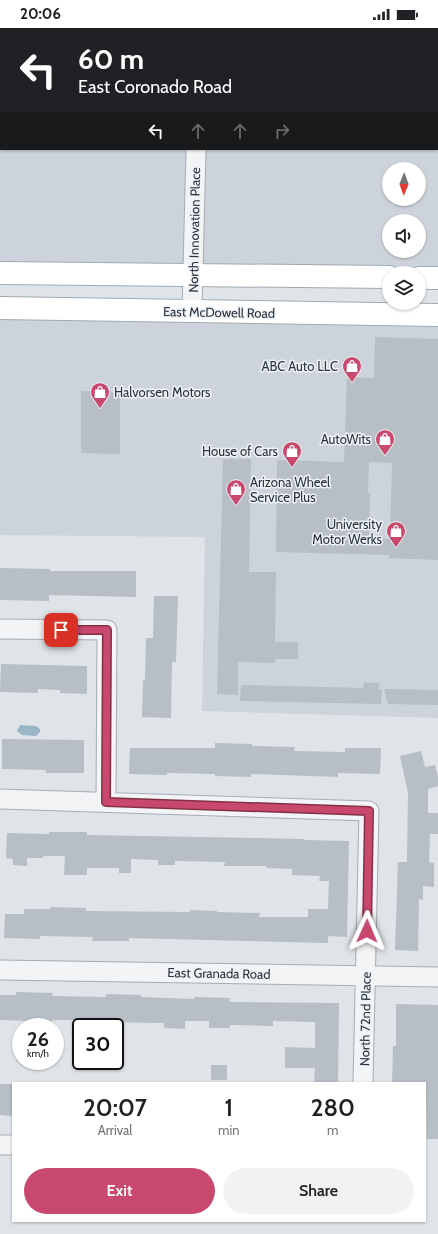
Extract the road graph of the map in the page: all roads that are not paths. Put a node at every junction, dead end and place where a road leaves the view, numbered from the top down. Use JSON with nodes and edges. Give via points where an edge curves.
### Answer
{"nodes":[{"id":1,"x":196,"y":150,"type":"edge"},
{"id":2,"x":0,"y":273,"type":"edge"},
{"id":3,"x":193,"y":275,"type":"junction"},
{"id":4,"x":382,"y":277,"type":"edge"},
{"id":5,"x":426,"y":278,"type":"edge"},
{"id":6,"x":438,"y":278,"type":"edge"},
{"id":7,"x":0,"y":308,"type":"edge"},
{"id":8,"x":192,"y":311,"type":"junction"},
{"id":9,"x":438,"y":315,"type":"edge"},
{"id":10,"x":0,"y":629,"type":"edge"},
{"id":11,"x":0,"y":799,"type":"edge"},
{"id":12,"x":106,"y":802,"type":"junction"},
{"id":13,"x":0,"y":970,"type":"edge"},
{"id":14,"x":366,"y":976,"type":"junction"},
{"id":15,"x":438,"y":977,"type":"edge"},
{"id":16,"x":363,"y":1082,"type":"edge"},
{"id":17,"x":0,"y":1145,"type":"edge"},
{"id":18,"x":12,"y":1145,"type":"edge"}],
"edges":[{"from":1,"to":3,"type":"street","name":"North Innovation Place"},
{"from":2,"to":3,"type":"main road"},
{"from":3,"to":4,"type":"main road"},
{"from":3,"to":8,"type":"street","name":"North Innovation Place"},
{"from":5,"to":6,"type":"main road"},
{"from":7,"to":8,"type":"main road","name":"East McDowell Road"},
{"from":8,"to":9,"type":"main road","name":"East McDowell Road"},
{"from":10,"to":12,"type":"street","via":[[107,630]]},
{"from":11,"to":12,"type":"street"},
{"from":12,"to":14,"type":"street","name":"North 72nd Place","via":[[369,811]]},
{"from":13,"to":14,"type":"street","name":"East Granada Road"},
{"from":14,"to":15,"type":"street","name":"East Granada Road"},
{"from":14,"to":16,"type":"street","name":"North 72nd Place"},
{"from":17,"to":18,"type":"street"}]}
